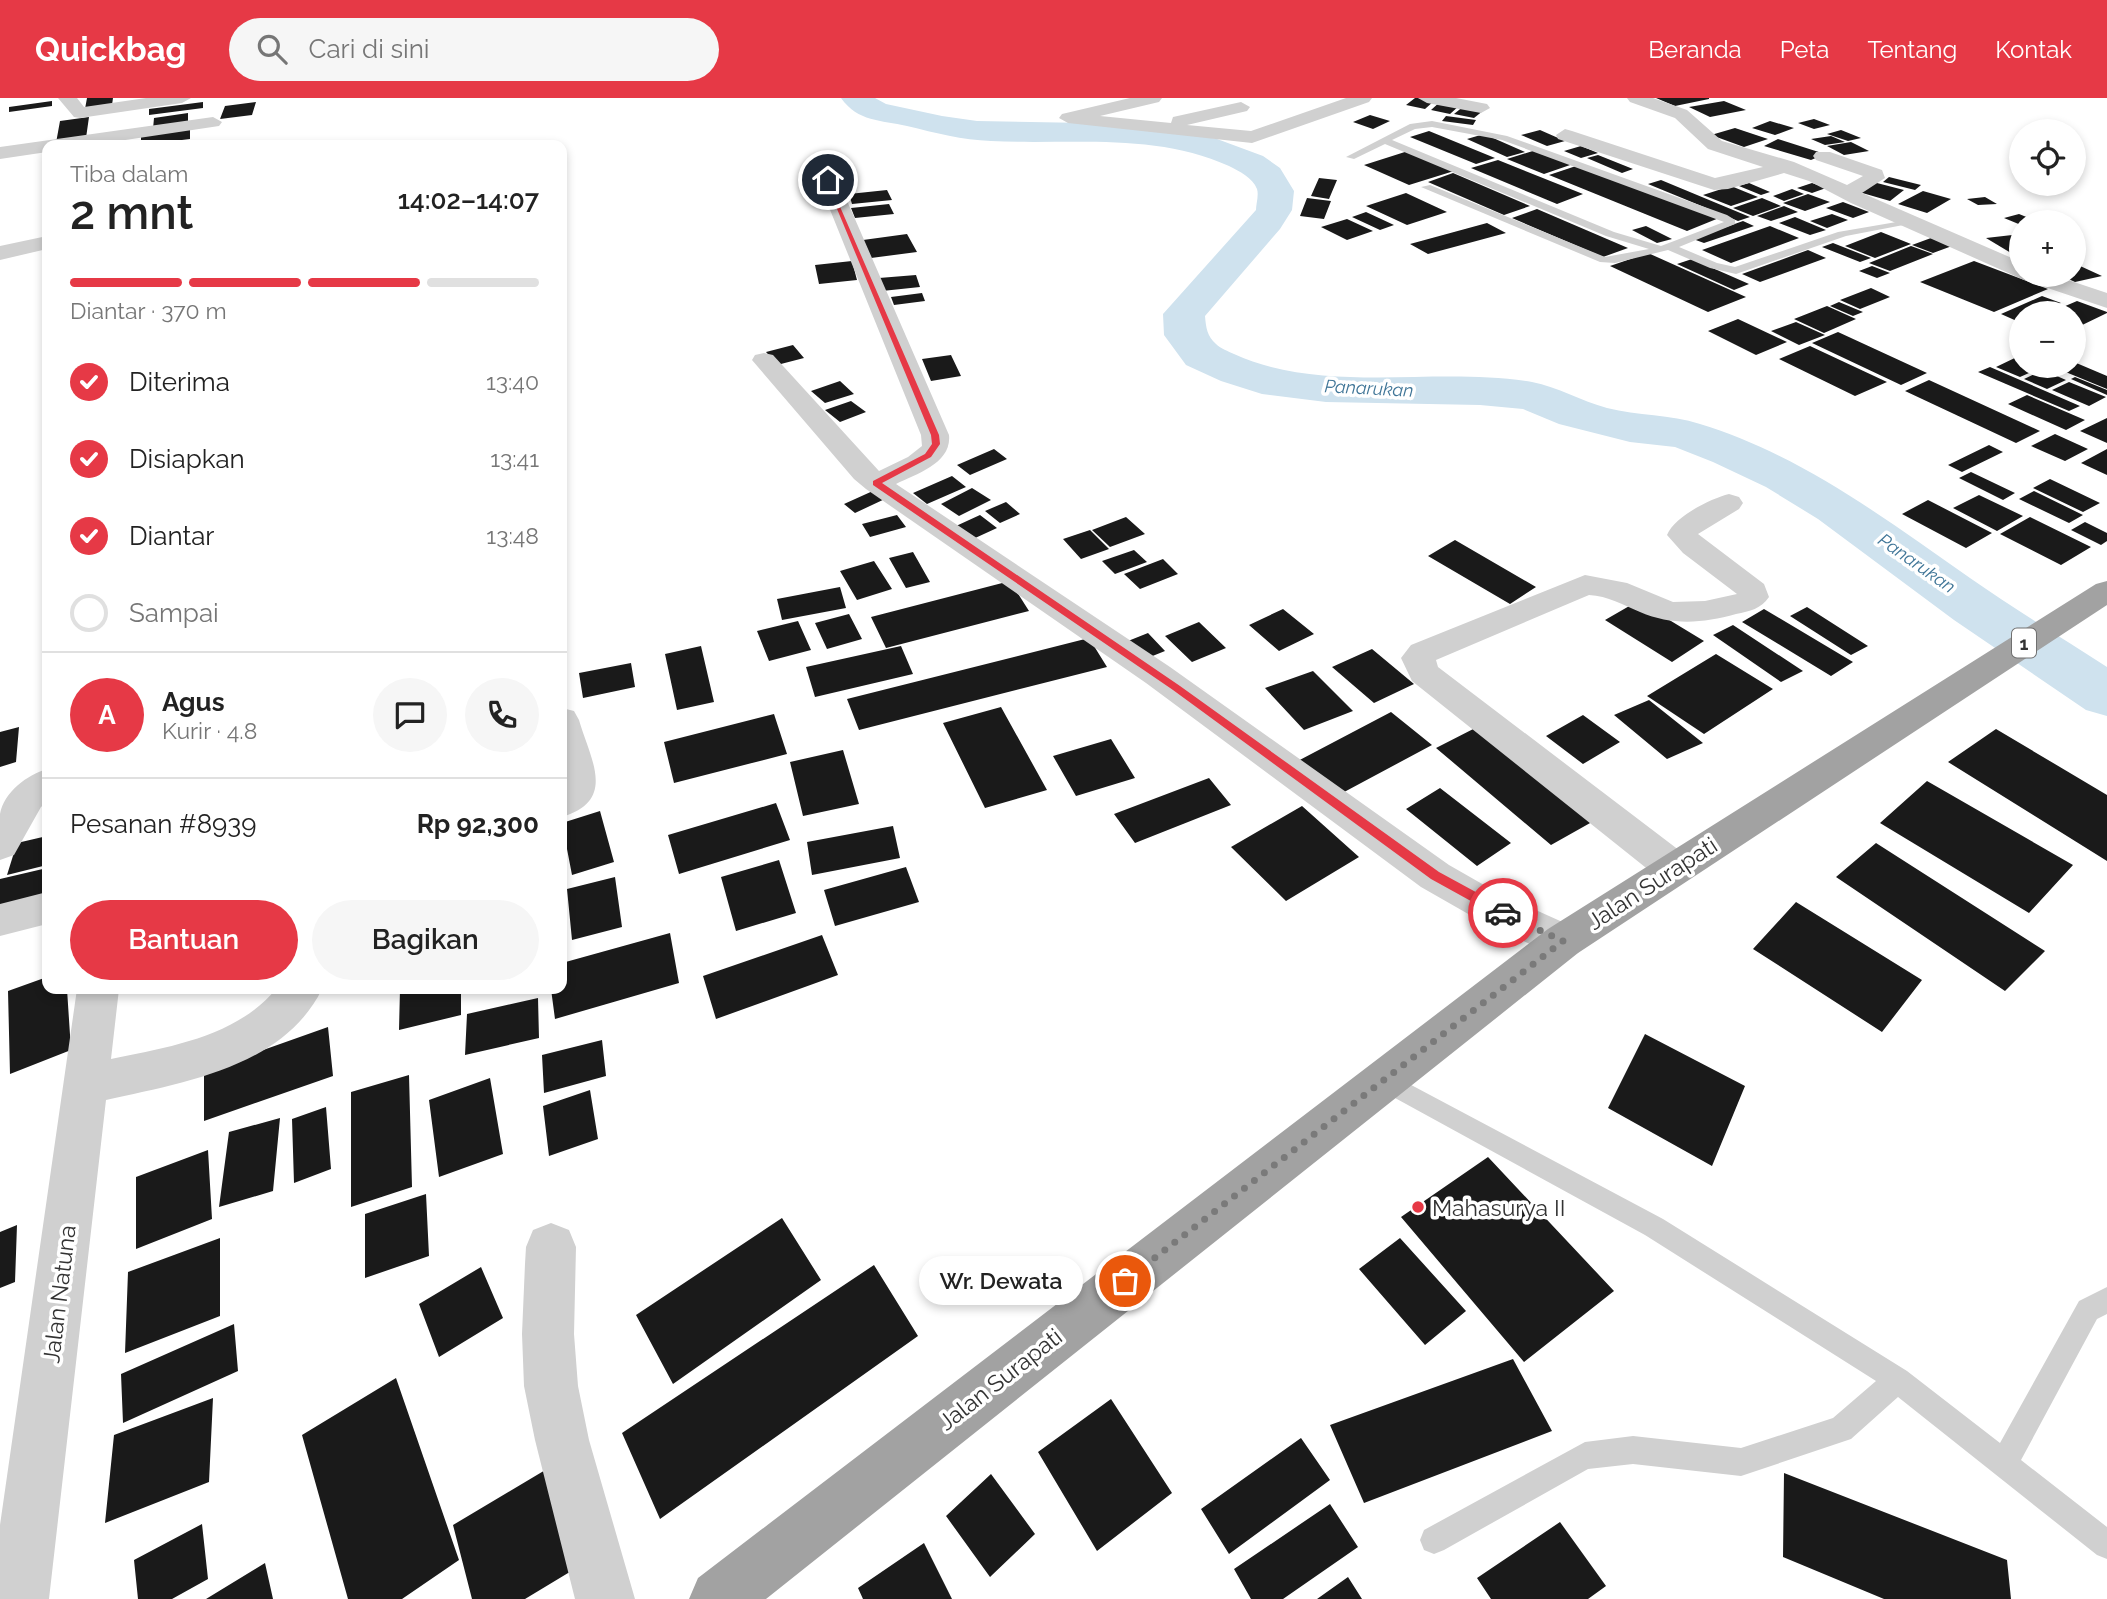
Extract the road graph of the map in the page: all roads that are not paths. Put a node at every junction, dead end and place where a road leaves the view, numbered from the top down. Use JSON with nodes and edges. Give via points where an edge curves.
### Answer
{"nodes":[{"id":1,"x":67,"y":98,"type":"edge"},
{"id":2,"x":182,"y":98,"type":"edge"},
{"id":3,"x":216,"y":98,"type":"edge"},
{"id":4,"x":1153,"y":98,"type":"edge"},
{"id":5,"x":1363,"y":98,"type":"edge"},
{"id":6,"x":1427,"y":98,"type":"edge"},
{"id":7,"x":1636,"y":98,"type":"edge"},
{"id":8,"x":1241,"y":107,"type":"dead end"},
{"id":9,"x":1481,"y":108,"type":"dead end"},
{"id":10,"x":213,"y":122,"type":"junction"},
{"id":11,"x":1153,"y":127,"type":"junction"},
{"id":12,"x":1565,"y":135,"type":"dead end"},
{"id":13,"x":89,"y":140,"type":"edge"},
{"id":14,"x":211,"y":140,"type":"edge"},
{"id":15,"x":1384,"y":140,"type":"junction"},
{"id":16,"x":42,"y":147,"type":"edge"},
{"id":17,"x":0,"y":153,"type":"edge"},
{"id":18,"x":1823,"y":156,"type":"dead end"},
{"id":19,"x":1351,"y":157,"type":"dead end"},
{"id":20,"x":1787,"y":166,"type":"junction"},
{"id":21,"x":828,"y":180,"type":"dead end"},
{"id":22,"x":1426,"y":187,"type":"dead end"},
{"id":23,"x":1848,"y":193,"type":"junction"},
{"id":24,"x":1914,"y":222,"type":"junction"},
{"id":25,"x":42,"y":244,"type":"edge"},
{"id":26,"x":1663,"y":247,"type":"junction"},
{"id":27,"x":0,"y":253,"type":"edge"},
{"id":28,"x":2009,"y":265,"type":"edge"},
{"id":29,"x":2067,"y":287,"type":"edge"},
{"id":30,"x":2107,"y":301,"type":"edge"},
{"id":31,"x":764,"y":360,"type":"dead end"},
{"id":32,"x":876,"y":483,"type":"junction"},
{"id":33,"x":1729,"y":503,"type":"dead end"},
{"id":34,"x":2107,"y":591,"type":"edge"},
{"id":35,"x":567,"y":739,"type":"edge"},
{"id":36,"x":42,"y":786,"type":"edge"},
{"id":37,"x":567,"y":799,"type":"edge"},
{"id":38,"x":0,"y":845,"type":"edge"},
{"id":39,"x":1674,"y":869,"type":"junction"},
{"id":40,"x":42,"y":909,"type":"edge"},
{"id":41,"x":0,"y":920,"type":"edge"},
{"id":42,"x":1563,"y":941,"type":"junction"},
{"id":43,"x":97,"y":994,"type":"edge"},
{"id":44,"x":297,"y":994,"type":"edge"},
{"id":45,"x":1382,"y":1080,"type":"junction"},
{"id":46,"x":85,"y":1086,"type":"junction"},
{"id":47,"x":551,"y":1247,"type":"dead end"},
{"id":48,"x":2107,"y":1300,"type":"edge"},
{"id":49,"x":1898,"y":1380,"type":"junction"},
{"id":50,"x":2005,"y":1462,"type":"junction"},
{"id":51,"x":1434,"y":1540,"type":"dead end"},
{"id":52,"x":2107,"y":1545,"type":"edge"},
{"id":53,"x":19,"y":1599,"type":"edge"},
{"id":54,"x":605,"y":1599,"type":"edge"},
{"id":55,"x":719,"y":1599,"type":"edge"}],
"edges":[{"from":1,"to":2,"type":"street","via":[[80,113]]},
{"from":3,"to":10,"type":"street"},
{"from":4,"to":11,"type":"street","via":[[1068,118]]},
{"from":5,"to":11,"type":"street","via":[[1252,137]]},
{"from":6,"to":9,"type":"street"},
{"from":7,"to":20,"type":"street","via":[[1681,114],[1715,145]]},
{"from":8,"to":11,"type":"street"},
{"from":10,"to":13,"type":"street"},
{"from":10,"to":14,"type":"street"},
{"from":12,"to":20,"type":"street","via":[[1714,184]]},
{"from":15,"to":19,"type":"lane"},
{"from":15,"to":26,"type":"lane","via":[[1610,234]]},
{"from":15,"to":26,"type":"lane","via":[[1421,124],[1504,138],[1731,222]]},
{"from":16,"to":17,"type":"street"},
{"from":18,"to":23,"type":"street","via":[[1875,174]]},
{"from":20,"to":23,"type":"street"},
{"from":21,"to":32,"type":"street","via":[[935,435],[936,444],[928,456]]},
{"from":22,"to":26,"type":"lane","via":[[1604,260]]},
{"from":23,"to":24,"type":"street"},
{"from":24,"to":26,"type":"lane","via":[[1842,234],[1736,271]]},
{"from":24,"to":28,"type":"street"},
{"from":25,"to":27,"type":"street"},
{"from":29,"to":30,"type":"street"},
{"from":31,"to":32,"type":"street"},
{"from":32,"to":42,"type":"street","via":[[1180,690],[1435,876]]},
{"from":33,"to":39,"type":"street","via":[[1682,535],[1747,584],[1753,591],[1748,601],[1686,613],[1662,609],[1613,587],[1585,585],[1418,658],[1424,673],[1476,716]]},
{"from":34,"to":39,"type":"highway","name":"Jalan Surapati","number":"1"},
{"from":35,"to":37,"type":"street","via":[[578,791]]},
{"from":36,"to":38,"type":"street","via":[[28,797]]},
{"from":39,"to":42,"type":"highway","name":"Jalan Surapati","number":"1"},
{"from":40,"to":41,"type":"street"},
{"from":42,"to":45,"type":"highway","name":"Jalan Surapati","number":"1"},
{"from":43,"to":46,"type":"street","name":"Jalan Natuna"},
{"from":44,"to":46,"type":"street","via":[[277,1017],[244,1039],[204,1056]]},
{"from":45,"to":49,"type":"lane","via":[[1654,1227]]},
{"from":45,"to":55,"type":"highway","name":"Jalan Surapati","number":"1"},
{"from":46,"to":53,"type":"street","name":"Jalan Natuna"},
{"from":47,"to":54,"type":"street","via":[[548,1346],[552,1387]]},
{"from":48,"to":50,"type":"lane","via":[[2088,1310]]},
{"from":49,"to":50,"type":"lane"},
{"from":49,"to":51,"type":"lane","via":[[1841,1429],[1741,1462],[1633,1450],[1586,1456]]},
{"from":50,"to":52,"type":"lane"}]}
